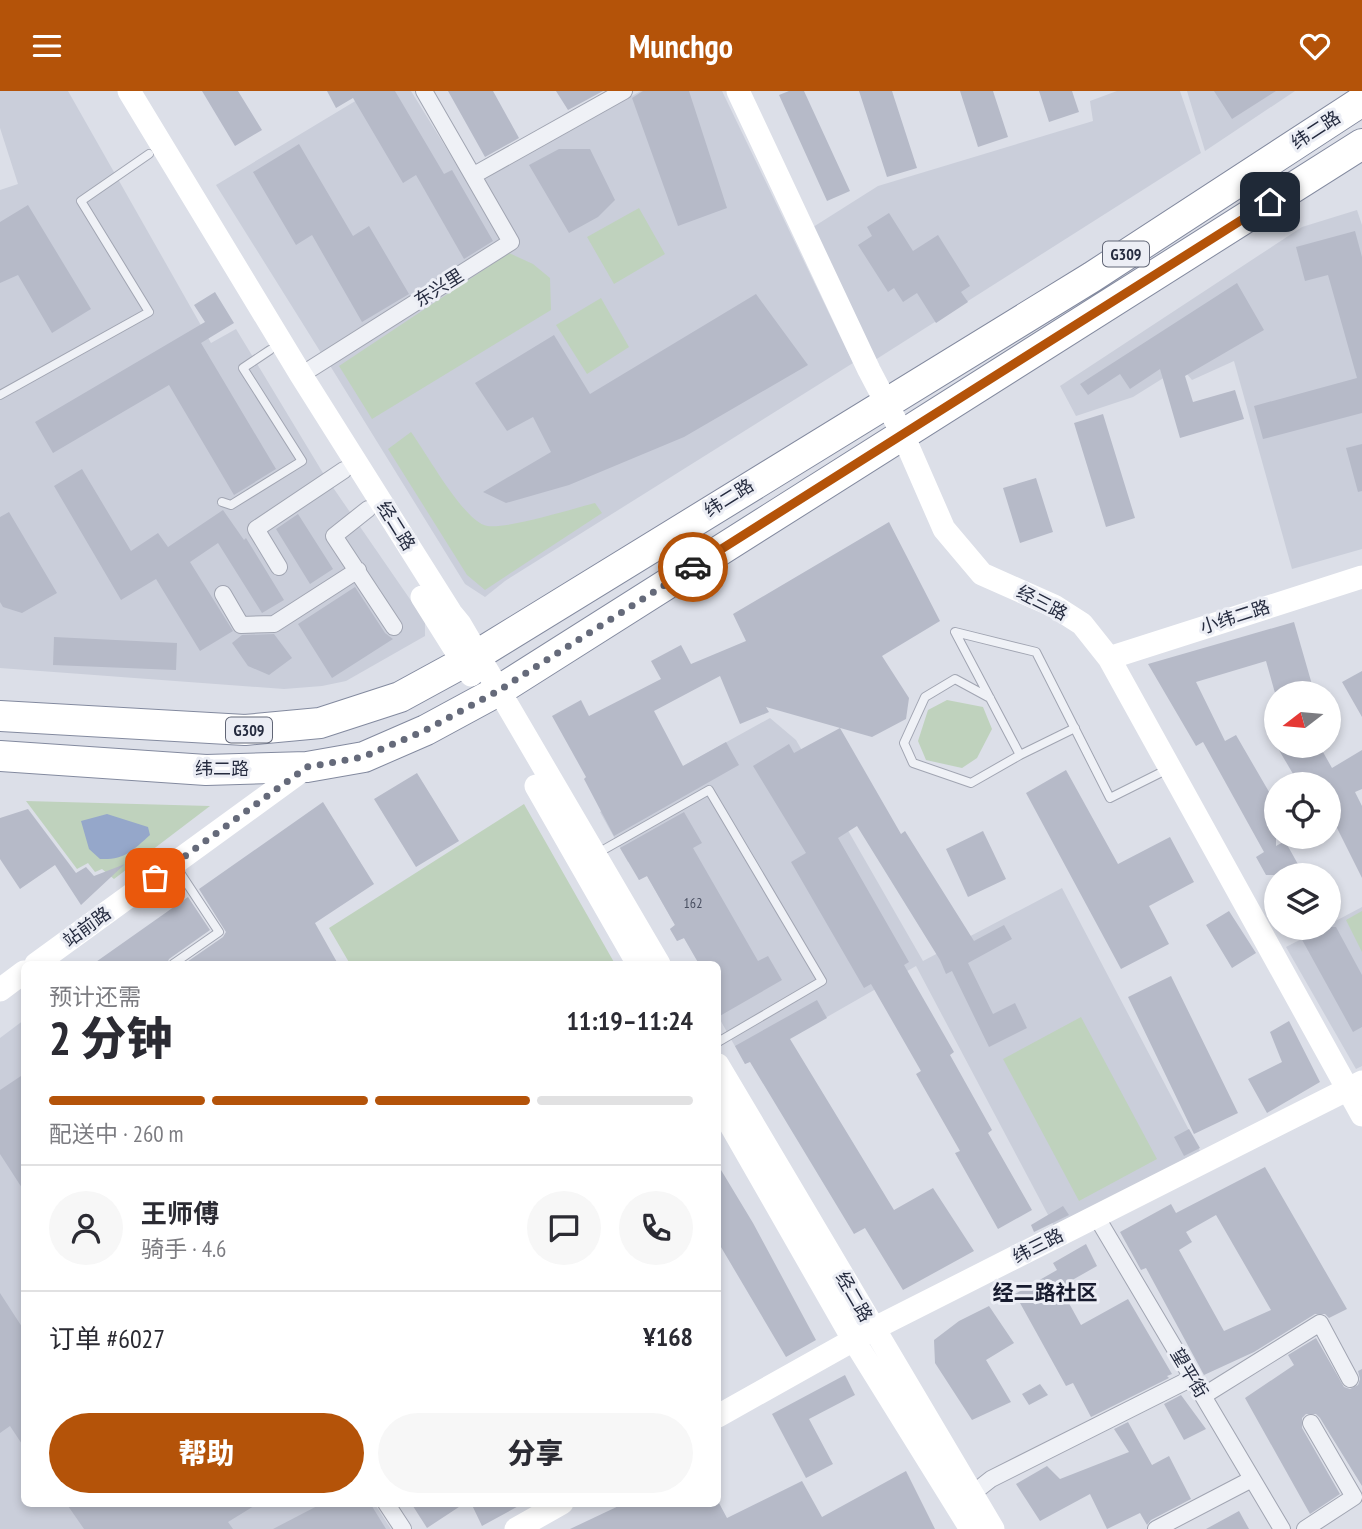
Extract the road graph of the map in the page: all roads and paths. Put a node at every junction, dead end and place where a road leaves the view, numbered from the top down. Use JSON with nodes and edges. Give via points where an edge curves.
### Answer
{"nodes":[{"id":1,"x":111,"y":91,"type":"edge"},
{"id":2,"x":129,"y":91,"type":"edge"},
{"id":3,"x":424,"y":91,"type":"edge"},
{"id":4,"x":624,"y":91,"type":"edge"},
{"id":5,"x":738,"y":91,"type":"edge"},
{"id":6,"x":1362,"y":101,"type":"edge"},
{"id":7,"x":1362,"y":144,"type":"edge"},
{"id":8,"x":149,"y":154,"type":"junction"},
{"id":9,"x":474,"y":175,"type":"junction"},
{"id":10,"x":270,"y":350,"type":"junction"},
{"id":11,"x":302,"y":375,"type":"junction"},
{"id":12,"x":0,"y":395,"type":"edge"},
{"id":13,"x":885,"y":402,"type":"junction"},
{"id":14,"x":903,"y":435,"type":"junction"},
{"id":15,"x":344,"y":470,"type":"junction"},
{"id":16,"x":222,"y":502,"type":"dead end"},
{"id":17,"x":368,"y":509,"type":"junction"},
{"id":18,"x":279,"y":567,"type":"dead end"},
{"id":19,"x":358,"y":571,"type":"junction"},
{"id":20,"x":1362,"y":577,"type":"edge"},
{"id":21,"x":223,"y":594,"type":"dead end"},
{"id":22,"x":394,"y":627,"type":"dead end"},
{"id":23,"x":1109,"y":658,"type":"junction"},
{"id":24,"x":470,"y":659,"type":"junction"},
{"id":25,"x":491,"y":694,"type":"junction"},
{"id":26,"x":990,"y":698,"type":"junction"},
{"id":27,"x":0,"y":716,"type":"edge"},
{"id":28,"x":1074,"y":728,"type":"junction"},
{"id":29,"x":1020,"y":755,"type":"junction"},
{"id":30,"x":0,"y":756,"type":"edge"},
{"id":31,"x":307,"y":767,"type":"junction"},
{"id":32,"x":1170,"y":768,"type":"junction"},
{"id":33,"x":594,"y":855,"type":"junction"},
{"id":34,"x":174,"y":864,"type":"junction"},
{"id":35,"x":40,"y":961,"type":"edge"},
{"id":36,"x":177,"y":961,"type":"edge"},
{"id":37,"x":636,"y":961,"type":"edge"},
{"id":38,"x":657,"y":961,"type":"edge"},
{"id":39,"x":21,"y":974,"type":"edge"},
{"id":40,"x":0,"y":990,"type":"edge"},
{"id":41,"x":721,"y":1040,"type":"edge"},
{"id":42,"x":721,"y":1071,"type":"edge"},
{"id":43,"x":1355,"y":1086,"type":"edge"},
{"id":44,"x":721,"y":1108,"type":"edge"},
{"id":45,"x":1362,"y":1115,"type":"edge"},
{"id":46,"x":1096,"y":1216,"type":"junction"},
{"id":47,"x":863,"y":1334,"type":"junction"},
{"id":48,"x":1192,"y":1378,"type":"junction"},
{"id":49,"x":1350,"y":1379,"type":"dead end"},
{"id":50,"x":1203,"y":1396,"type":"junction"},
{"id":51,"x":721,"y":1414,"type":"edge"},
{"id":52,"x":1311,"y":1423,"type":"dead end"},
{"id":53,"x":1251,"y":1479,"type":"junction"},
{"id":54,"x":972,"y":1494,"type":"junction"},
{"id":55,"x":389,"y":1507,"type":"edge"},
{"id":56,"x":555,"y":1507,"type":"edge"},
{"id":57,"x":403,"y":1529,"type":"edge"},
{"id":58,"x":516,"y":1529,"type":"edge"},
{"id":59,"x":971,"y":1529,"type":"edge"},
{"id":60,"x":993,"y":1529,"type":"edge"},
{"id":61,"x":1156,"y":1529,"type":"edge"},
{"id":62,"x":1282,"y":1529,"type":"edge"},
{"id":63,"x":1305,"y":1529,"type":"edge"}],
"edges":[{"from":1,"to":8,"type":"street","name":"经二路"},
{"from":2,"to":11,"type":"street","name":"经二路"},
{"from":3,"to":9,"type":"street","name":"东兴里"},
{"from":4,"to":9,"type":"street"},
{"from":5,"to":13,"type":"street","name":"经三路"},
{"from":6,"to":13,"type":"highway","name":"纬二路","number":"G309","via":[[1092,277]]},
{"from":7,"to":14,"type":"highway","name":"纬二路","number":"G309"},
{"from":8,"to":10,"type":"street","name":"经二路"},
{"from":8,"to":12,"type":"lane","via":[[80,201],[149,313]]},
{"from":9,"to":11,"type":"street","name":"东兴里","via":[[511,242]]},
{"from":10,"to":15,"type":"street","name":"经二路"},
{"from":10,"to":16,"type":"lane","via":[[243,368],[302,461],[232,505]]},
{"from":11,"to":24,"type":"street","name":"经二路","via":[[460,624]]},
{"from":13,"to":14,"type":"street","name":"经三路"},
{"from":13,"to":24,"type":"highway","name":"纬二路","number":"G309"},
{"from":14,"to":23,"type":"street","name":"经三路","via":[[944,530],[982,574],[1054,606],[1082,624]]},
{"from":14,"to":25,"type":"highway","name":"纬二路","number":"G309"},
{"from":15,"to":17,"type":"street","name":"经二路"},
{"from":15,"to":18,"type":"street","via":[[256,529]]},
{"from":17,"to":19,"type":"street","via":[[334,536]]},
{"from":17,"to":24,"type":"street","name":"经二路"},
{"from":19,"to":21,"type":"street","via":[[274,624],[241,625]]},
{"from":19,"to":22,"type":"street"},
{"from":20,"to":23,"type":"street","name":"小纬二路"},
{"from":23,"to":32,"type":"street","name":"经三路"},
{"from":24,"to":25,"type":"street","name":"经二路"},
{"from":24,"to":27,"type":"highway","name":"纬二路","number":"G309","via":[[400,697],[320,723],[245,730]]},
{"from":25,"to":31,"type":"highway","name":"纬二路","number":"G309","via":[[426,730],[363,757]]},
{"from":25,"to":33,"type":"street","name":"经二路"},
{"from":25,"to":37,"type":"street","name":"经二路"},
{"from":26,"to":28,"type":"lane","via":[[955,632],[1036,652]]},
{"from":26,"to":29,"type":"lane"},
{"from":26,"to":29,"type":"lane","via":[[955,679],[925,697],[904,743],[913,763],[971,783]]},
{"from":28,"to":29,"type":"lane"},
{"from":28,"to":32,"type":"lane","via":[[1110,798]]},
{"from":30,"to":31,"type":"highway","name":"纬二路","number":"G309","via":[[206,770]]},
{"from":31,"to":34,"type":"street","name":"站前路"},
{"from":32,"to":43,"type":"street","name":"经三路"},
{"from":33,"to":38,"type":"street","name":"经二路"},
{"from":33,"to":41,"type":"lane","via":[[709,790],[822,981]]},
{"from":34,"to":35,"type":"street","name":"站前路"},
{"from":34,"to":36,"type":"lane","via":[[219,932]]},
{"from":39,"to":40,"type":"street"},
{"from":42,"to":47,"type":"street","name":"经二路"},
{"from":43,"to":45,"type":"street","name":"经三路"},
{"from":43,"to":46,"type":"street","name":"纬三路"},
{"from":44,"to":47,"type":"street","name":"经二路"},
{"from":46,"to":47,"type":"street","name":"纬三路"},
{"from":46,"to":48,"type":"street","name":"望平街"},
{"from":47,"to":51,"type":"street","name":"纬三路"},
{"from":47,"to":54,"type":"street","name":"经二路"},
{"from":47,"to":59,"type":"street","name":"经二路"},
{"from":48,"to":50,"type":"street","name":"望平街"},
{"from":48,"to":54,"type":"street","via":[[991,1479]]},
{"from":49,"to":50,"type":"street","via":[[1320,1323]]},
{"from":50,"to":53,"type":"street","name":"望平街"},
{"from":52,"to":63,"type":"street","via":[[1354,1497]]},
{"from":53,"to":61,"type":"street"},
{"from":53,"to":62,"type":"street","name":"望平街"},
{"from":54,"to":60,"type":"street","name":"经二路"},
{"from":55,"to":57,"type":"street"},
{"from":56,"to":58,"type":"street"}]}
